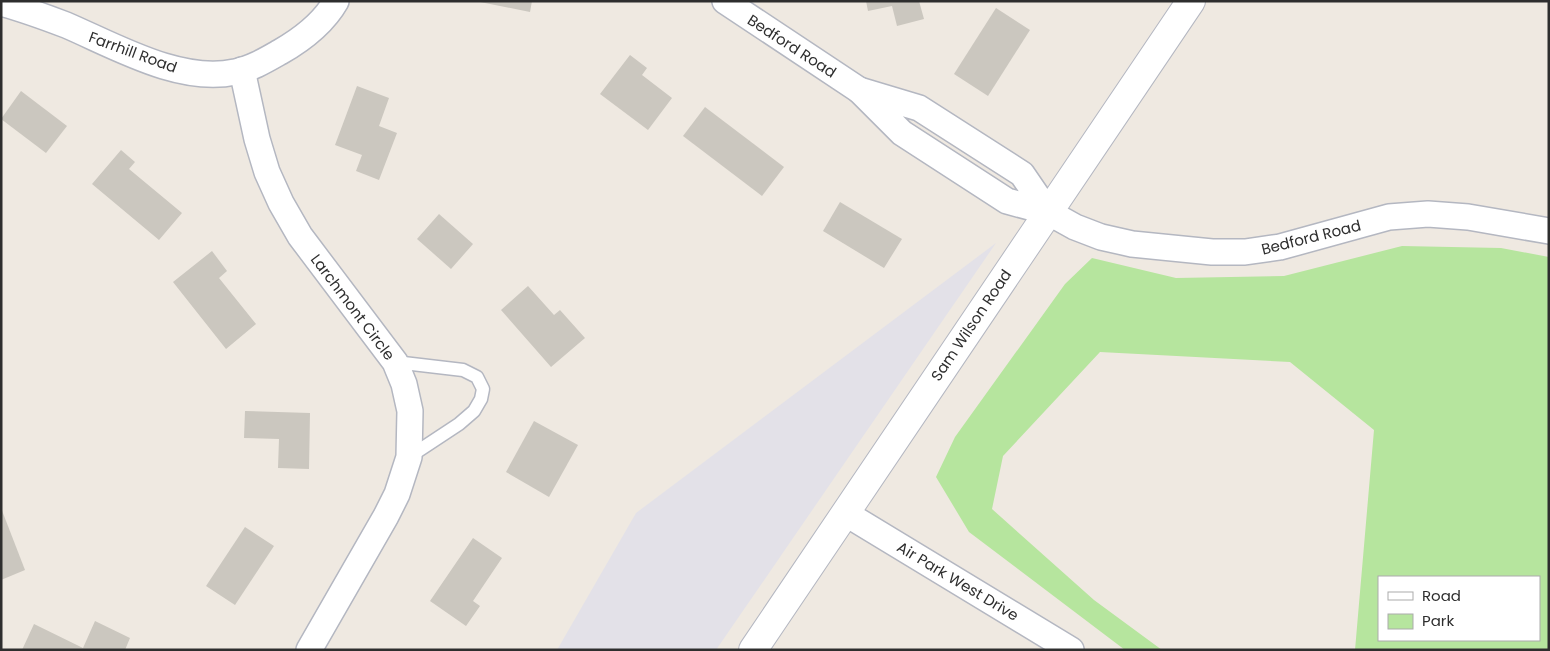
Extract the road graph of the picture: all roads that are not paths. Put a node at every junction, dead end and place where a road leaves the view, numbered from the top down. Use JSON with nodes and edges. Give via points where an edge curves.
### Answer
{"nodes":[{"id":1,"x":336,"y":1,"type":"edge"},
{"id":2,"x":725,"y":1,"type":"edge"},
{"id":3,"x":1191,"y":1,"type":"edge"},
{"id":4,"x":1,"y":3,"type":"edge"},
{"id":5,"x":242,"y":70,"type":"junction"},
{"id":6,"x":1048,"y":212,"type":"junction"},
{"id":7,"x":1549,"y":231,"type":"edge"},
{"id":8,"x":395,"y":362,"type":"junction"},
{"id":9,"x":409,"y":457,"type":"junction"},
{"id":10,"x":845,"y":513,"type":"junction"},
{"id":11,"x":309,"y":650,"type":"edge"},
{"id":12,"x":753,"y":650,"type":"edge"},
{"id":13,"x":1071,"y":650,"type":"edge"}],
"edges":[{"from":1,"to":5,"type":"street","name":"Farrhill Road","via":[[314,27],[291,46]]},
{"from":2,"to":6,"type":"street","name":"Bedford Road","via":[[859,90],[902,133],[1007,201]]},
{"from":3,"to":6,"type":"street","name":"Sam Wilson Road"},
{"from":4,"to":5,"type":"street","name":"Farrhill Road","via":[[66,25],[172,68],[202,74]]},
{"from":5,"to":8,"type":"street","name":"Larchmont Circle","via":[[267,172],[281,203],[300,236]]},
{"from":6,"to":7,"type":"street","name":"Bedford Road","via":[[1101,237],[1132,244],[1212,252],[1280,247],[1389,217],[1428,214],[1468,216]]},
{"from":6,"to":10,"type":"street","name":"Sam Wilson Road"},
{"from":8,"to":9,"type":"street","name":"Larchmont Circle","via":[[410,411]]},
{"from":8,"to":9,"type":"lane","via":[[464,370],[477,377],[483,389],[482,399],[474,412]]},
{"from":9,"to":11,"type":"street","name":"Larchmont Circle","via":[[386,516]]},
{"from":10,"to":12,"type":"street","name":"Sam Wilson Road"},
{"from":10,"to":13,"type":"street","name":"Air Park West Drive"}]}
